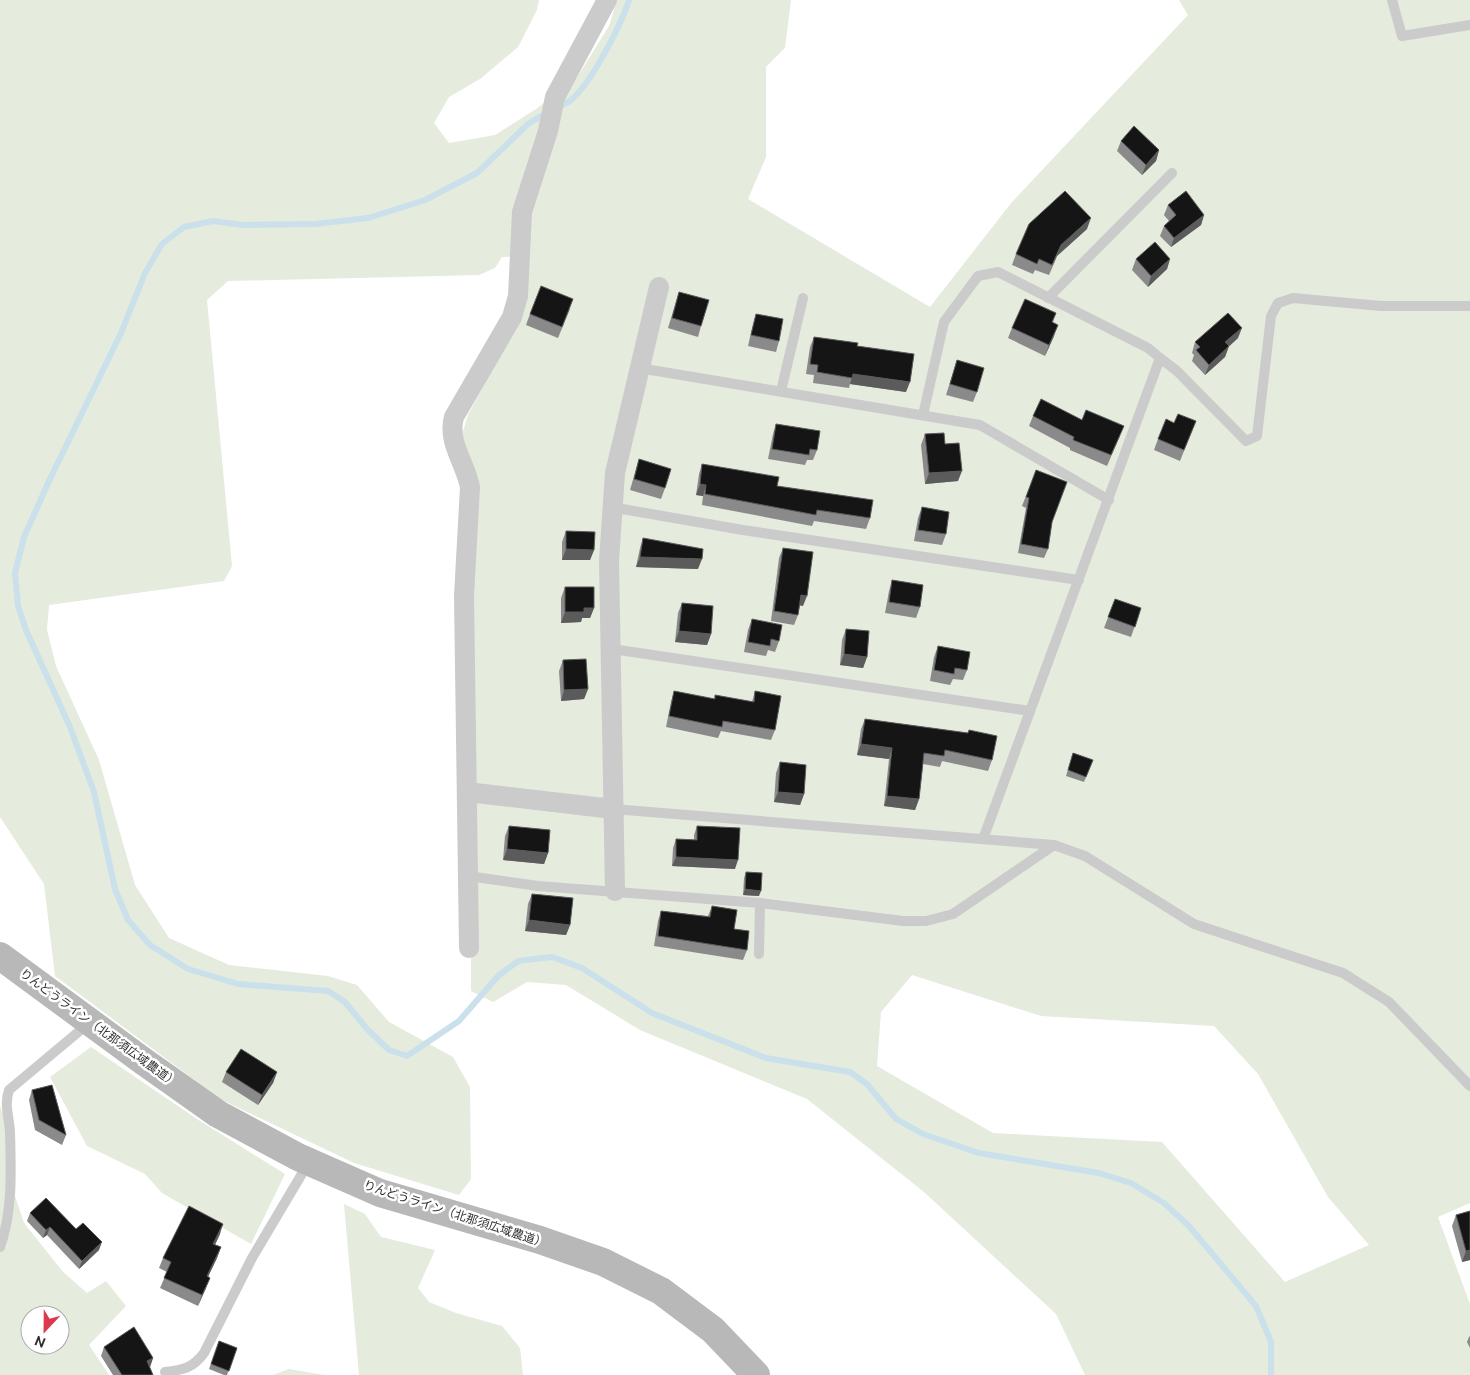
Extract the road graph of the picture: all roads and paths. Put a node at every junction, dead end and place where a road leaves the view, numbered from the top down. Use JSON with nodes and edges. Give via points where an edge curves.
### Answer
{"nodes":[{"id":1,"x":607,"y":0,"type":"edge"},
{"id":2,"x":1392,"y":0,"type":"edge"},
{"id":3,"x":1470,"y":25,"type":"edge"},
{"id":4,"x":1172,"y":173,"type":"dead end"},
{"id":5,"x":659,"y":287,"type":"dead end"},
{"id":6,"x":803,"y":298,"type":"dead end"},
{"id":7,"x":1048,"y":298,"type":"junction"},
{"id":8,"x":1470,"y":306,"type":"edge"},
{"id":9,"x":1160,"y":358,"type":"junction"},
{"id":10,"x":639,"y":368,"type":"junction"},
{"id":11,"x":781,"y":391,"type":"junction"},
{"id":12,"x":923,"y":415,"type":"junction"},
{"id":13,"x":1109,"y":500,"type":"junction"},
{"id":14,"x":611,"y":507,"type":"junction"},
{"id":15,"x":1079,"y":580,"type":"junction"},
{"id":16,"x":612,"y":649,"type":"junction"},
{"id":17,"x":1030,"y":711,"type":"junction"},
{"id":18,"x":467,"y":792,"type":"junction"},
{"id":19,"x":613,"y":809,"type":"junction"},
{"id":20,"x":983,"y":839,"type":"junction"},
{"id":21,"x":1054,"y":844,"type":"junction"},
{"id":22,"x":468,"y":876,"type":"junction"},
{"id":23,"x":615,"y":891,"type":"junction"},
{"id":24,"x":760,"y":904,"type":"junction"},
{"id":25,"x":469,"y":948,"type":"dead end"},
{"id":26,"x":759,"y":954,"type":"dead end"},
{"id":27,"x":0,"y":956,"type":"edge"},
{"id":28,"x":90,"y":1022,"type":"junction"},
{"id":29,"x":1470,"y":1086,"type":"edge"},
{"id":30,"x":309,"y":1162,"type":"junction"},
{"id":31,"x":0,"y":1248,"type":"edge"},
{"id":32,"x":165,"y":1372,"type":"dead end"},
{"id":33,"x":756,"y":1375,"type":"edge"}],
"edges":[{"from":1,"to":18,"type":"street","via":[[555,97],[548,131],[522,212],[518,296],[512,317],[454,417],[450,430],[470,487],[464,596]]},
{"from":2,"to":3,"type":"lane","via":[[1402,36]]},
{"from":4,"to":7,"type":"lane"},
{"from":5,"to":10,"type":"street"},
{"from":6,"to":11,"type":"lane"},
{"from":7,"to":9,"type":"lane","via":[[1148,348]]},
{"from":7,"to":12,"type":"lane","via":[[998,272],[978,276],[944,322]]},
{"from":8,"to":9,"type":"lane","via":[[1381,306],[1293,298],[1278,303],[1271,316],[1257,436],[1246,442],[1177,371]]},
{"from":9,"to":13,"type":"lane"},
{"from":10,"to":11,"type":"lane"},
{"from":10,"to":14,"type":"street","via":[[615,473]]},
{"from":11,"to":12,"type":"lane"},
{"from":12,"to":13,"type":"lane","via":[[980,425]]},
{"from":13,"to":15,"type":"lane"},
{"from":14,"to":15,"type":"lane"},
{"from":14,"to":16,"type":"street"},
{"from":15,"to":17,"type":"lane"},
{"from":16,"to":17,"type":"lane"},
{"from":16,"to":19,"type":"street"},
{"from":17,"to":20,"type":"lane"},
{"from":18,"to":19,"type":"street"},
{"from":18,"to":22,"type":"street"},
{"from":19,"to":20,"type":"lane"},
{"from":19,"to":23,"type":"street"},
{"from":20,"to":21,"type":"lane"},
{"from":21,"to":24,"type":"lane","via":[[953,914],[926,922]]},
{"from":21,"to":29,"type":"lane","via":[[1085,856],[1194,924],[1342,973],[1389,1002]]},
{"from":22,"to":23,"type":"lane","via":[[538,886]]},
{"from":22,"to":25,"type":"street"},
{"from":23,"to":24,"type":"lane"},
{"from":24,"to":26,"type":"lane"},
{"from":27,"to":28,"type":"street","name":"りんどうライン（北那須広域農道）"},
{"from":28,"to":30,"type":"street","name":"りんどうライン（北那須広域農道）","via":[[218,1114]]},
{"from":28,"to":31,"type":"lane","via":[[8,1090],[5,1102],[10,1126],[10,1186]]},
{"from":30,"to":32,"type":"lane","via":[[252,1258],[204,1353],[195,1365]]},
{"from":30,"to":33,"type":"street","name":"りんどうライン（北那須広域農道）","via":[[380,1193],[603,1262],[661,1291],[713,1330]]}]}
